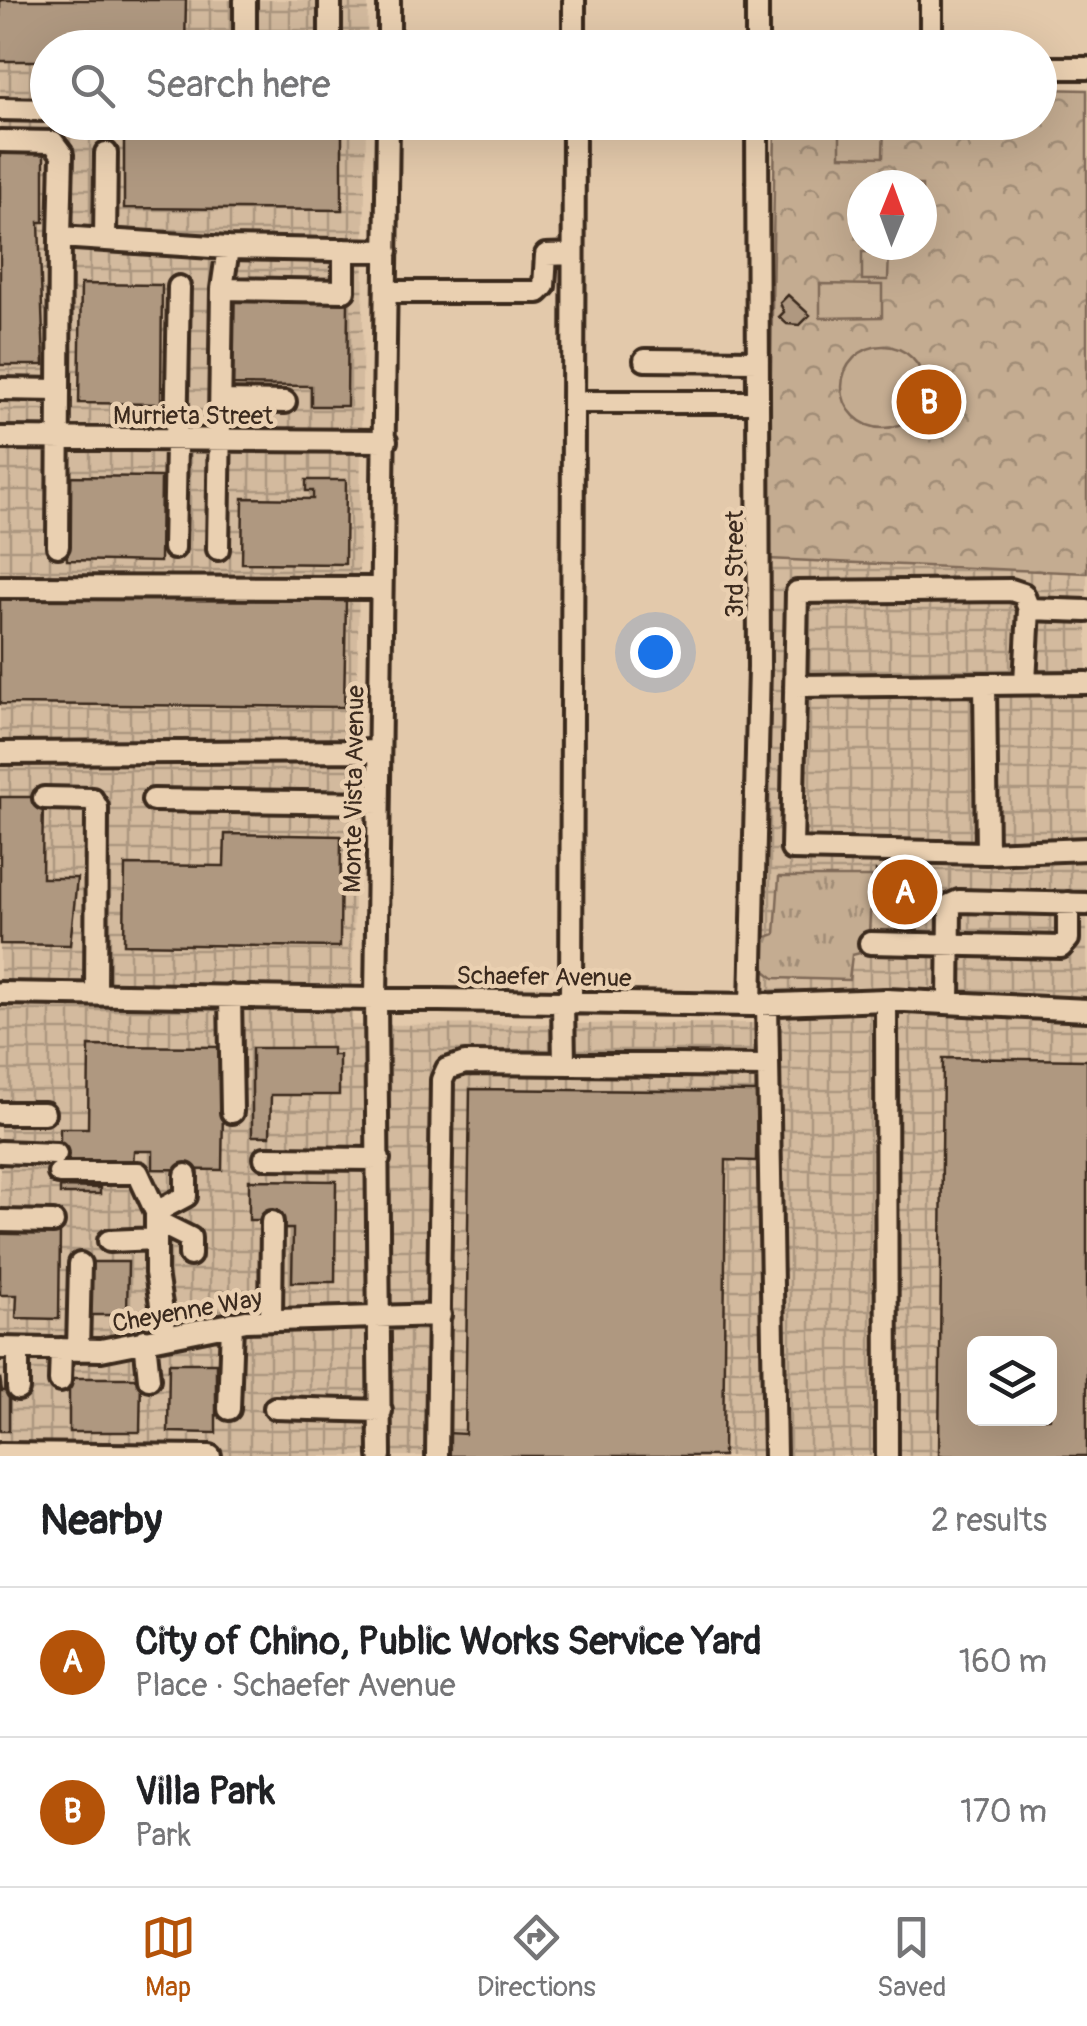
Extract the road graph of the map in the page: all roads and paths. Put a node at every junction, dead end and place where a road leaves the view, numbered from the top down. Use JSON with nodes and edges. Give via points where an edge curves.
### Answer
{"nodes":[{"id":1,"x":245,"y":0,"type":"edge"},
{"id":2,"x":330,"y":0,"type":"edge"},
{"id":3,"x":390,"y":0,"type":"edge"},
{"id":4,"x":574,"y":0,"type":"edge"},
{"id":5,"x":758,"y":0,"type":"edge"},
{"id":6,"x":932,"y":0,"type":"edge"},
{"id":7,"x":244,"y":30,"type":"edge"},
{"id":8,"x":330,"y":30,"type":"edge"},
{"id":9,"x":389,"y":30,"type":"edge"},
{"id":10,"x":574,"y":30,"type":"edge"},
{"id":11,"x":757,"y":30,"type":"edge"},
{"id":12,"x":931,"y":30,"type":"edge"},
{"id":13,"x":1057,"y":68,"type":"edge"},
{"id":14,"x":1087,"y":68,"type":"edge"},
{"id":15,"x":0,"y":110,"type":"edge"},
{"id":16,"x":30,"y":110,"type":"edge"},
{"id":17,"x":388,"y":140,"type":"edge"},
{"id":18,"x":574,"y":140,"type":"edge"},
{"id":19,"x":757,"y":140,"type":"edge"},
{"id":20,"x":0,"y":141,"type":"edge"},
{"id":21,"x":106,"y":153,"type":"dead end"},
{"id":22,"x":60,"y":237,"type":"junction"},
{"id":23,"x":105,"y":240,"type":"junction"},
{"id":24,"x":228,"y":248,"type":"junction"},
{"id":25,"x":344,"y":250,"type":"junction"},
{"id":26,"x":387,"y":251,"type":"junction"},
{"id":27,"x":574,"y":254,"type":"junction"},
{"id":28,"x":179,"y":288,"type":"dead end"},
{"id":29,"x":222,"y":289,"type":"junction"},
{"id":30,"x":387,"y":292,"type":"junction"},
{"id":31,"x":646,"y":360,"type":"dead end"},
{"id":32,"x":758,"y":361,"type":"junction"},
{"id":33,"x":0,"y":389,"type":"edge"},
{"id":34,"x":59,"y":390,"type":"junction"},
{"id":35,"x":221,"y":401,"type":"junction"},
{"id":36,"x":285,"y":402,"type":"dead end"},
{"id":37,"x":586,"y":402,"type":"dead end"},
{"id":38,"x":758,"y":402,"type":"junction"},
{"id":39,"x":0,"y":438,"type":"edge"},
{"id":40,"x":59,"y":439,"type":"junction"},
{"id":41,"x":176,"y":440,"type":"junction"},
{"id":42,"x":220,"y":440,"type":"junction"},
{"id":43,"x":386,"y":441,"type":"junction"},
{"id":44,"x":58,"y":546,"type":"dead end"},
{"id":45,"x":174,"y":548,"type":"dead end"},
{"id":46,"x":218,"y":549,"type":"dead end"},
{"id":47,"x":0,"y":587,"type":"edge"},
{"id":48,"x":380,"y":588,"type":"junction"},
{"id":49,"x":1029,"y":609,"type":"junction"},
{"id":50,"x":1087,"y":611,"type":"edge"},
{"id":51,"x":1025,"y":682,"type":"junction"},
{"id":52,"x":1087,"y":683,"type":"edge"},
{"id":53,"x":985,"y":684,"type":"junction"},
{"id":54,"x":795,"y":686,"type":"junction"},
{"id":55,"x":0,"y":752,"type":"edge"},
{"id":56,"x":379,"y":752,"type":"junction"},
{"id":57,"x":44,"y":798,"type":"dead end"},
{"id":58,"x":153,"y":800,"type":"dead end"},
{"id":59,"x":378,"y":804,"type":"junction"},
{"id":60,"x":1087,"y":849,"type":"edge"},
{"id":61,"x":987,"y":853,"type":"junction"},
{"id":62,"x":1078,"y":904,"type":"edge"},
{"id":63,"x":870,"y":943,"type":"dead end"},
{"id":64,"x":948,"y":944,"type":"junction"},
{"id":65,"x":0,"y":992,"type":"edge"},
{"id":66,"x":96,"y":994,"type":"junction"},
{"id":67,"x":230,"y":996,"type":"junction"},
{"id":68,"x":376,"y":998,"type":"junction"},
{"id":69,"x":886,"y":1000,"type":"junction"},
{"id":70,"x":567,"y":1001,"type":"junction"},
{"id":71,"x":949,"y":1003,"type":"junction"},
{"id":72,"x":759,"y":1005,"type":"junction"},
{"id":73,"x":1087,"y":1010,"type":"edge"},
{"id":74,"x":564,"y":1064,"type":"junction"},
{"id":75,"x":768,"y":1066,"type":"junction"},
{"id":76,"x":232,"y":1112,"type":"dead end"},
{"id":77,"x":0,"y":1113,"type":"edge"},
{"id":78,"x":44,"y":1113,"type":"dead end"},
{"id":79,"x":0,"y":1152,"type":"edge"},
{"id":80,"x":265,"y":1158,"type":"dead end"},
{"id":81,"x":379,"y":1159,"type":"junction"},
{"id":82,"x":186,"y":1175,"type":"dead end"},
{"id":83,"x":0,"y":1221,"type":"edge"},
{"id":84,"x":53,"y":1222,"type":"dead end"},
{"id":85,"x":272,"y":1222,"type":"dead end"},
{"id":86,"x":156,"y":1224,"type":"junction"},
{"id":87,"x":108,"y":1240,"type":"dead end"},
{"id":88,"x":190,"y":1255,"type":"dead end"},
{"id":89,"x":80,"y":1264,"type":"dead end"},
{"id":90,"x":440,"y":1315,"type":"junction"},
{"id":91,"x":382,"y":1319,"type":"junction"},
{"id":92,"x":270,"y":1320,"type":"junction"},
{"id":93,"x":232,"y":1323,"type":"junction"},
{"id":94,"x":156,"y":1338,"type":"junction"},
{"id":95,"x":9,"y":1348,"type":"edge"},
{"id":96,"x":69,"y":1349,"type":"junction"},
{"id":97,"x":148,"y":1379,"type":"dead end"},
{"id":98,"x":60,"y":1382,"type":"dead end"},
{"id":99,"x":18,"y":1389,"type":"dead end"},
{"id":100,"x":275,"y":1408,"type":"dead end"},
{"id":101,"x":229,"y":1409,"type":"dead end"},
{"id":102,"x":381,"y":1411,"type":"junction"},
{"id":103,"x":0,"y":1454,"type":"edge"},
{"id":104,"x":210,"y":1456,"type":"edge"},
{"id":105,"x":380,"y":1456,"type":"edge"},
{"id":106,"x":436,"y":1456,"type":"edge"},
{"id":107,"x":774,"y":1456,"type":"edge"},
{"id":108,"x":887,"y":1456,"type":"edge"}],
"edges":[{"from":1,"to":7,"type":"street"},
{"from":2,"to":8,"type":"street"},
{"from":3,"to":9,"type":"street"},
{"from":4,"to":10,"type":"street"},
{"from":5,"to":11,"type":"street"},
{"from":6,"to":12,"type":"street"},
{"from":13,"to":14,"type":"street"},
{"from":15,"to":16,"type":"street"},
{"from":17,"to":26,"type":"street","name":"Monte Vista Avenue"},
{"from":18,"to":27,"type":"street"},
{"from":19,"to":32,"type":"street","name":"3rd Street"},
{"from":20,"to":22,"type":"street","via":[[54,142],[62,154]]},
{"from":21,"to":23,"type":"street"},
{"from":22,"to":23,"type":"street"},
{"from":22,"to":34,"type":"street"},
{"from":23,"to":24,"type":"street"},
{"from":24,"to":25,"type":"street"},
{"from":24,"to":29,"type":"street"},
{"from":25,"to":26,"type":"street"},
{"from":25,"to":29,"type":"street","via":[[344,291]]},
{"from":26,"to":30,"type":"street","name":"Monte Vista Avenue"},
{"from":27,"to":30,"type":"street","via":[[546,255],[544,289],[538,292]]},
{"from":27,"to":70,"type":"street"},
{"from":28,"to":41,"type":"street"},
{"from":29,"to":35,"type":"street"},
{"from":30,"to":43,"type":"street","name":"Monte Vista Avenue"},
{"from":31,"to":32,"type":"street"},
{"from":32,"to":38,"type":"street","name":"3rd Street"},
{"from":33,"to":34,"type":"street"},
{"from":34,"to":40,"type":"street"},
{"from":35,"to":36,"type":"street"},
{"from":35,"to":42,"type":"street"},
{"from":37,"to":38,"type":"street"},
{"from":38,"to":72,"type":"street","name":"3rd Street"},
{"from":39,"to":40,"type":"street","name":"Murrieta Street"},
{"from":40,"to":41,"type":"street","name":"Murrieta Street"},
{"from":40,"to":44,"type":"street"},
{"from":41,"to":42,"type":"street","name":"Murrieta Street"},
{"from":41,"to":45,"type":"street"},
{"from":42,"to":43,"type":"street","name":"Murrieta Street"},
{"from":42,"to":46,"type":"street"},
{"from":43,"to":48,"type":"street","name":"Monte Vista Avenue"},
{"from":47,"to":48,"type":"street"},
{"from":48,"to":56,"type":"street","name":"Monte Vista Avenue"},
{"from":49,"to":50,"type":"street"},
{"from":49,"to":51,"type":"street"},
{"from":49,"to":54,"type":"street","via":[[1012,590],[796,592]]},
{"from":51,"to":52,"type":"street"},
{"from":51,"to":53,"type":"street"},
{"from":53,"to":54,"type":"street"},
{"from":53,"to":61,"type":"street"},
{"from":54,"to":61,"type":"street","via":[[792,848]]},
{"from":55,"to":56,"type":"street"},
{"from":56,"to":59,"type":"street","name":"Monte Vista Avenue"},
{"from":57,"to":66,"type":"street","via":[[92,799],[100,818]]},
{"from":58,"to":59,"type":"street"},
{"from":59,"to":68,"type":"street","name":"Monte Vista Avenue"},
{"from":60,"to":61,"type":"street"},
{"from":62,"to":64,"type":"street","via":[[1061,947]]},
{"from":62,"to":64,"type":"street","via":[[959,900],[950,905]]},
{"from":63,"to":64,"type":"street"},
{"from":64,"to":71,"type":"street"},
{"from":65,"to":66,"type":"street","name":"Schaefer Avenue"},
{"from":66,"to":67,"type":"street","name":"Schaefer Avenue"},
{"from":67,"to":68,"type":"street","name":"Schaefer Avenue"},
{"from":67,"to":76,"type":"street"},
{"from":68,"to":70,"type":"street","name":"Schaefer Avenue"},
{"from":68,"to":81,"type":"street","name":"Monte Vista Avenue"},
{"from":69,"to":71,"type":"street","name":"Schaefer Avenue"},
{"from":69,"to":72,"type":"street","name":"Schaefer Avenue"},
{"from":69,"to":108,"type":"street"},
{"from":70,"to":72,"type":"street","name":"Schaefer Avenue"},
{"from":70,"to":74,"type":"street"},
{"from":71,"to":73,"type":"street","name":"Schaefer Avenue"},
{"from":72,"to":75,"type":"street","name":"3rd Street"},
{"from":74,"to":75,"type":"street"},
{"from":74,"to":90,"type":"street","via":[[465,1062],[447,1068]]},
{"from":75,"to":107,"type":"street","name":"3rd Street"},
{"from":77,"to":78,"type":"street"},
{"from":79,"to":86,"type":"street","via":[[138,1173]]},
{"from":80,"to":81,"type":"street"},
{"from":81,"to":91,"type":"street","name":"Monte Vista Avenue"},
{"from":82,"to":86,"type":"street","via":[[186,1196]]},
{"from":83,"to":84,"type":"street"},
{"from":85,"to":92,"type":"street"},
{"from":86,"to":87,"type":"street"},
{"from":86,"to":88,"type":"street","via":[[190,1238]]},
{"from":86,"to":94,"type":"street"},
{"from":89,"to":96,"type":"street"},
{"from":90,"to":91,"type":"street","name":"Cheyenne Way"},
{"from":90,"to":106,"type":"street"},
{"from":91,"to":92,"type":"street","name":"Cheyenne Way"},
{"from":91,"to":102,"type":"street","name":"Monte Vista Avenue"},
{"from":92,"to":93,"type":"street","name":"Cheyenne Way"},
{"from":93,"to":94,"type":"street","name":"Cheyenne Way"},
{"from":93,"to":101,"type":"street"},
{"from":94,"to":96,"type":"street","name":"Cheyenne Way","via":[[101,1350]]},
{"from":94,"to":97,"type":"street"},
{"from":95,"to":96,"type":"street","name":"Cheyenne Way"},
{"from":95,"to":99,"type":"street"},
{"from":96,"to":98,"type":"street"},
{"from":100,"to":102,"type":"street"},
{"from":102,"to":105,"type":"street","name":"Monte Vista Avenue"},
{"from":103,"to":104,"type":"street"}]}
